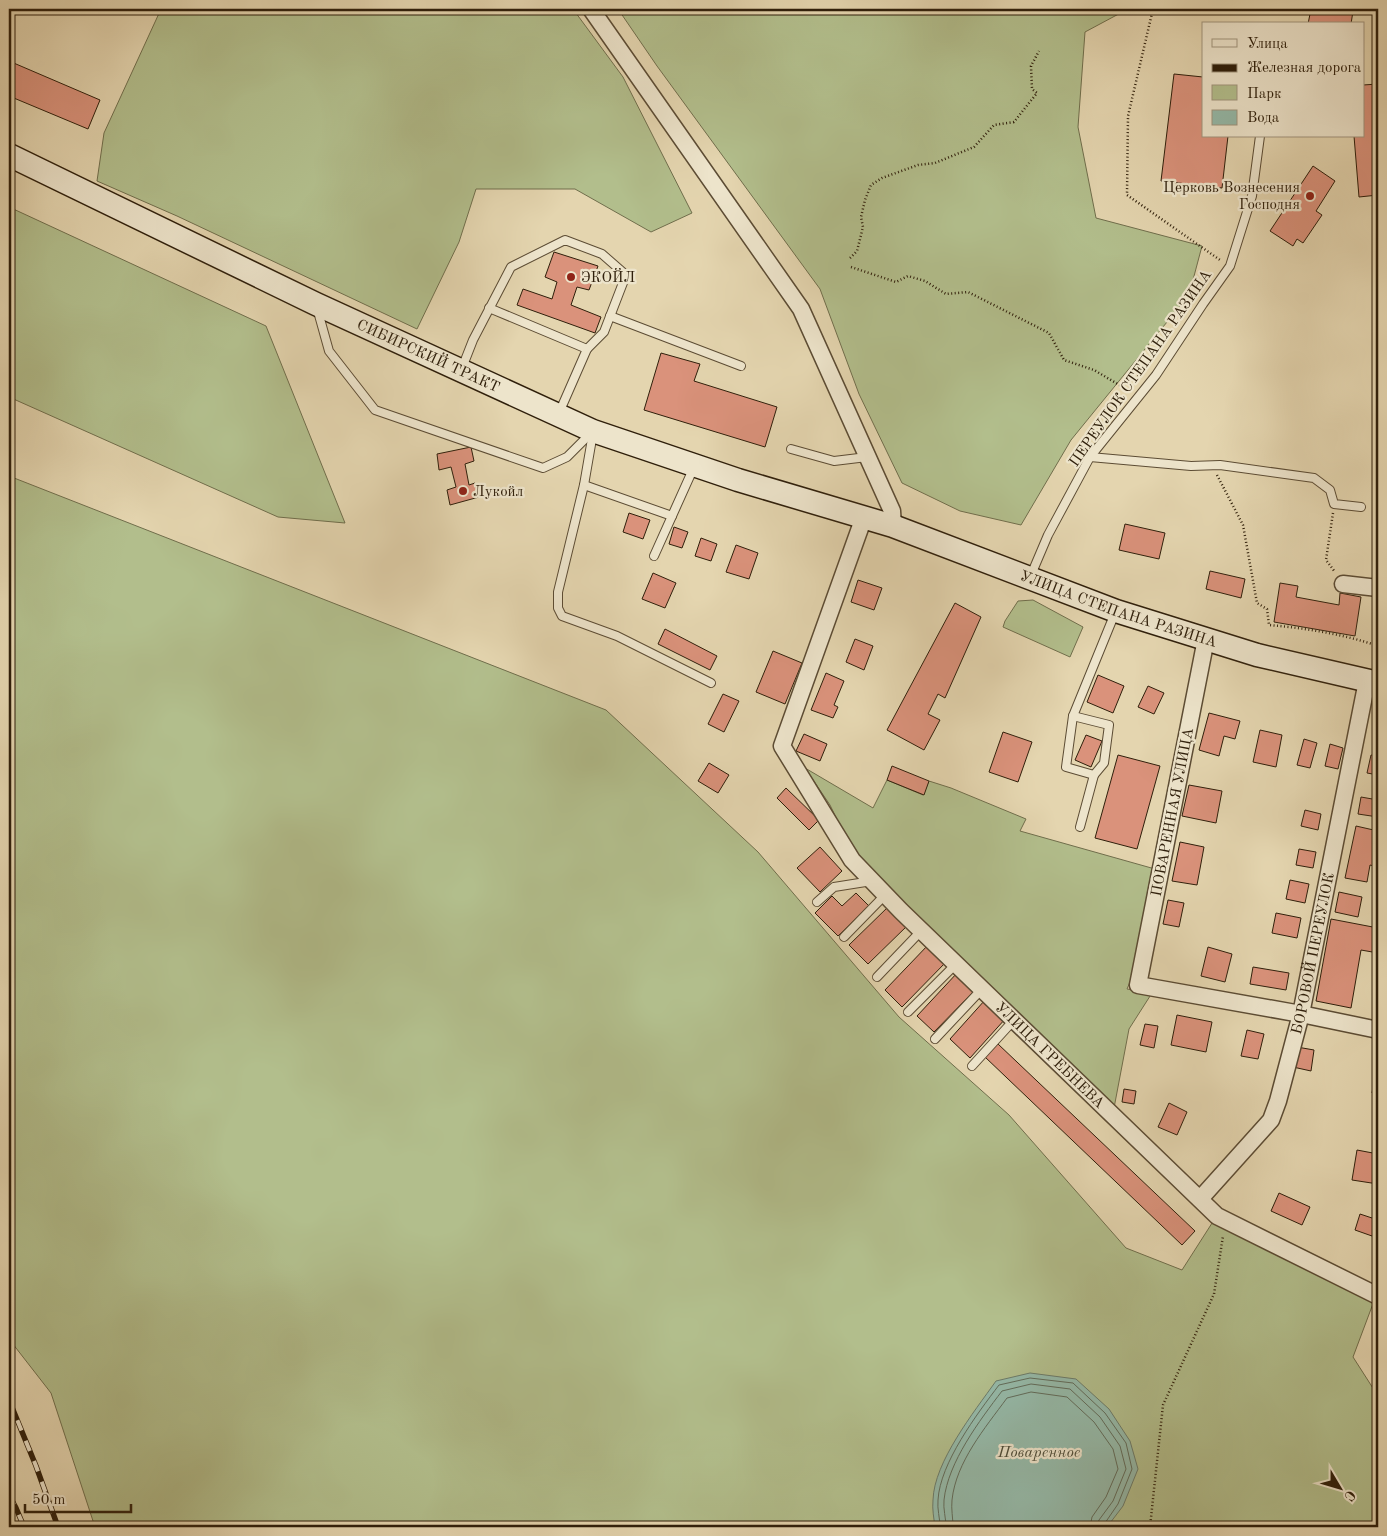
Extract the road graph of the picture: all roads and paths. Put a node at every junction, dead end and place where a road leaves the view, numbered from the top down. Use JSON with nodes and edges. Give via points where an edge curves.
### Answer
{"nodes":[{"id":1,"x":591,"y":9,"type":"edge"},
{"id":2,"x":1153,"y":9,"type":"edge"},
{"id":3,"x":1039,"y":51,"type":"dead end"},
{"id":4,"x":1260,"y":138,"type":"edge"},
{"id":5,"x":9,"y":155,"type":"edge"},
{"id":6,"x":850,"y":258,"type":"dead end"},
{"id":7,"x":1230,"y":266,"type":"junction"},
{"id":8,"x":851,"y":267,"type":"dead end"},
{"id":9,"x":316,"y":304,"type":"junction"},
{"id":10,"x":490,"y":308,"type":"junction"},
{"id":11,"x":610,"y":316,"type":"junction"},
{"id":12,"x":587,"y":349,"type":"junction"},
{"id":13,"x":741,"y":366,"type":"dead end"},
{"id":14,"x":1159,"y":369,"type":"junction"},
{"id":15,"x":461,"y":370,"type":"junction"},
{"id":16,"x":558,"y":415,"type":"junction"},
{"id":17,"x":593,"y":431,"type":"junction"},
{"id":18,"x":790,"y":449,"type":"dead end"},
{"id":19,"x":868,"y":457,"type":"junction"},
{"id":20,"x":1090,"y":457,"type":"junction"},
{"id":21,"x":1211,"y":465,"type":"junction"},
{"id":22,"x":695,"y":466,"type":"junction"},
{"id":23,"x":584,"y":485,"type":"junction"},
{"id":24,"x":1334,"y":504,"type":"junction"},
{"id":25,"x":1361,"y":507,"type":"dead end"},
{"id":26,"x":672,"y":516,"type":"junction"},
{"id":27,"x":864,"y":517,"type":"junction"},
{"id":28,"x":893,"y":526,"type":"junction"},
{"id":29,"x":654,"y":556,"type":"dead end"},
{"id":30,"x":1030,"y":580,"type":"junction"},
{"id":31,"x":1343,"y":584,"type":"joint"},
{"id":32,"x":1378,"y":588,"type":"edge"},
{"id":33,"x":1116,"y":611,"type":"junction"},
{"id":34,"x":1206,"y":639,"type":"junction"},
{"id":35,"x":1378,"y":648,"type":"edge"},
{"id":36,"x":1373,"y":682,"type":"edge"},
{"id":37,"x":711,"y":683,"type":"dead end"},
{"id":38,"x":1073,"y":716,"type":"junction"},
{"id":39,"x":1094,"y":775,"type":"junction"},
{"id":40,"x":1080,"y":827,"type":"dead end"},
{"id":41,"x":872,"y":881,"type":"junction"},
{"id":42,"x":885,"y":895,"type":"junction"},
{"id":43,"x":817,"y":902,"type":"dead end"},
{"id":44,"x":921,"y":931,"type":"junction"},
{"id":45,"x":844,"y":937,"type":"dead end"},
{"id":46,"x":956,"y":964,"type":"junction"},
{"id":47,"x":877,"y":977,"type":"dead end"},
{"id":48,"x":982,"y":989,"type":"junction"},
{"id":49,"x":908,"y":1012,"type":"dead end"},
{"id":50,"x":1301,"y":1014,"type":"junction"},
{"id":51,"x":1014,"y":1020,"type":"junction"},
{"id":52,"x":1378,"y":1030,"type":"edge"},
{"id":53,"x":936,"y":1039,"type":"dead end"},
{"id":54,"x":972,"y":1066,"type":"dead end"},
{"id":55,"x":1200,"y":1199,"type":"junction"},
{"id":56,"x":1226,"y":1220,"type":"junction"},
{"id":57,"x":1378,"y":1296,"type":"edge"},
{"id":58,"x":1150,"y":1527,"type":"edge"}],
"edges":[{"from":1,"to":19,"type":"street","via":[[801,309]]},
{"from":2,"to":7,"type":"path","via":[[1128,116],[1127,195]]},
{"from":3,"to":6,"type":"path","via":[[1031,66],[1032,89],[1038,93],[1014,122],[994,125],[974,147],[935,163],[918,165],[882,178],[871,185],[861,218],[863,227],[857,251]]},
{"from":4,"to":7,"type":"lane","name":"ПЕРЕУЛОК СТЕПАНА РАЗИНА","via":[[1252,196]]},
{"from":5,"to":9,"type":"main road","name":"СИБИРСКИЙ ТРАКТ"},
{"from":7,"to":14,"type":"lane","name":"ПЕРЕУЛОК СТЕПАНА РАЗИНА"},
{"from":8,"to":14,"type":"path","via":[[896,282],[908,276],[926,281],[946,294],[968,292],[1049,334],[1064,360],[1094,370],[1121,386]]},
{"from":9,"to":15,"type":"main road","name":"СИБИРСКИЙ ТРАКТ"},
{"from":9,"to":17,"type":"lane","via":[[329,351],[375,410],[543,468],[567,457]]},
{"from":10,"to":11,"type":"lane","via":[[511,267],[564,240],[602,254],[626,275]]},
{"from":10,"to":12,"type":"lane"},
{"from":10,"to":15,"type":"lane"},
{"from":11,"to":12,"type":"lane","via":[[604,332]]},
{"from":11,"to":13,"type":"lane"},
{"from":12,"to":16,"type":"lane"},
{"from":14,"to":20,"type":"lane","name":"ПЕРЕУЛОК СТЕПАНА РАЗИНА"},
{"from":15,"to":16,"type":"main road","name":"СИБИРСКИЙ ТРАКТ"},
{"from":16,"to":17,"type":"main road","name":"СИБИРСКИЙ ТРАКТ"},
{"from":17,"to":22,"type":"main road","name":"СИБИРСКИЙ ТРАКТ"},
{"from":17,"to":23,"type":"lane"},
{"from":18,"to":19,"type":"lane","via":[[834,461]]},
{"from":19,"to":28,"type":"street","via":[[892,511]]},
{"from":20,"to":21,"type":"lane"},
{"from":20,"to":30,"type":"lane","name":"ПЕРЕУЛОК СТЕПАНА РАЗИНА","via":[[1048,534]]},
{"from":21,"to":24,"type":"lane","via":[[1314,478],[1330,490]]},
{"from":21,"to":35,"type":"path","via":[[1243,525],[1257,603],[1266,610],[1269,625],[1356,639]]},
{"from":22,"to":26,"type":"lane"},
{"from":22,"to":27,"type":"main road","name":"СИБИРСКИЙ ТРАКТ"},
{"from":23,"to":26,"type":"lane"},
{"from":23,"to":37,"type":"lane","via":[[558,592],[558,608],[562,616],[617,636]]},
{"from":24,"to":25,"type":"lane"},
{"from":24,"to":31,"type":"path","via":[[1326,560]]},
{"from":26,"to":29,"type":"lane"},
{"from":27,"to":28,"type":"main road","name":"УЛИЦА СТЕПАНА РАЗИНА"},
{"from":27,"to":41,"type":"street","name":"УЛИЦА ГРЕБНЕВА","via":[[782,746],[852,860]]},
{"from":28,"to":30,"type":"main road","name":"УЛИЦА СТЕПАНА РАЗИНА"},
{"from":30,"to":33,"type":"main road","name":"УЛИЦА СТЕПАНА РАЗИНА"},
{"from":31,"to":32,"type":"street"},
{"from":33,"to":34,"type":"main road","name":"УЛИЦА СТЕПАНА РАЗИНА"},
{"from":33,"to":38,"type":"lane"},
{"from":34,"to":36,"type":"main road","name":"УЛИЦА СТЕПАНА РАЗИНА","via":[[1257,655]]},
{"from":34,"to":50,"type":"street","name":"ПОВАРЕННАЯ УЛИЦА","via":[[1138,985]]},
{"from":36,"to":50,"type":"street","name":"БОРОВОЙ ПЕРЕУЛОК"},
{"from":38,"to":39,"type":"lane","via":[[1066,767]]},
{"from":38,"to":39,"type":"lane","via":[[1110,725],[1104,763]]},
{"from":39,"to":40,"type":"lane"},
{"from":41,"to":42,"type":"street","name":"УЛИЦА ГРЕБНЕВА"},
{"from":41,"to":43,"type":"lane","via":[[834,887]]},
{"from":42,"to":44,"type":"street","name":"УЛИЦА ГРЕБНЕВА"},
{"from":42,"to":45,"type":"lane"},
{"from":44,"to":46,"type":"street","name":"УЛИЦА ГРЕБНЕВА"},
{"from":44,"to":47,"type":"lane"},
{"from":46,"to":48,"type":"street","name":"УЛИЦА ГРЕБНЕВА"},
{"from":46,"to":49,"type":"lane"},
{"from":48,"to":51,"type":"street","name":"УЛИЦА ГРЕБНЕВА"},
{"from":48,"to":53,"type":"lane"},
{"from":50,"to":52,"type":"street"},
{"from":50,"to":55,"type":"street","name":"БОРОВОЙ ПЕРЕУЛОК","via":[[1272,1120]]},
{"from":51,"to":54,"type":"lane"},
{"from":51,"to":55,"type":"street","name":"УЛИЦА ГРЕБНЕВА"},
{"from":55,"to":56,"type":"street","name":"УЛИЦА ГРЕБНЕВА","via":[[1217,1216]]},
{"from":56,"to":57,"type":"street","name":"УЛИЦА ГРЕБНЕВА"},
{"from":56,"to":58,"type":"path","via":[[1214,1294],[1163,1405]]}]}
